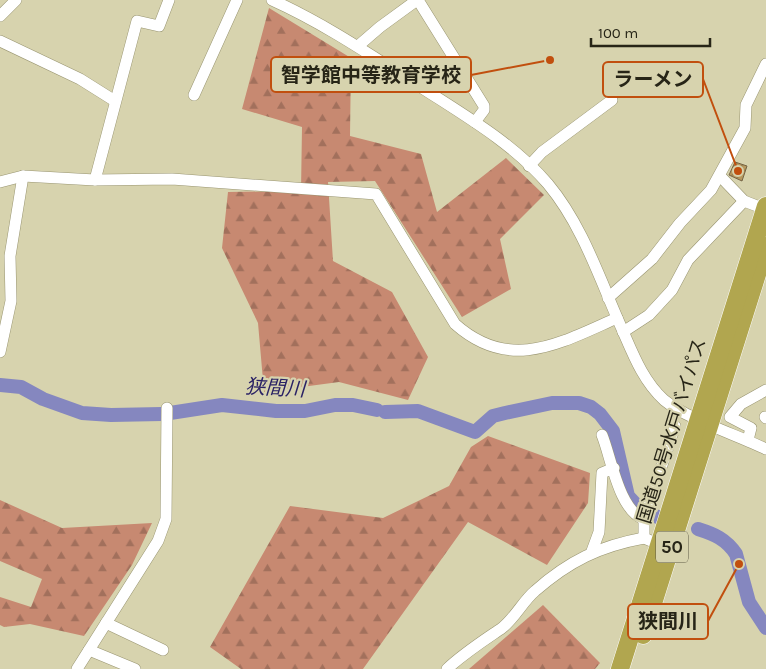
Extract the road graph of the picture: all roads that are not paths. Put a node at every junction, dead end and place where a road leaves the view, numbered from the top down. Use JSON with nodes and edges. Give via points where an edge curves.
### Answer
{"nodes":[{"id":1,"x":16,"y":0,"type":"edge"},
{"id":2,"x":169,"y":0,"type":"edge"},
{"id":3,"x":237,"y":0,"type":"edge"},
{"id":4,"x":272,"y":0,"type":"edge"},
{"id":5,"x":418,"y":0,"type":"edge"},
{"id":6,"x":0,"y":16,"type":"edge"},
{"id":7,"x":0,"y":41,"type":"edge"},
{"id":8,"x":358,"y":46,"type":"junction"},
{"id":9,"x":766,"y":64,"type":"edge"},
{"id":10,"x":194,"y":95,"type":"dead end"},
{"id":11,"x":612,"y":100,"type":"dead end"},
{"id":12,"x":114,"y":101,"type":"junction"},
{"id":13,"x":475,"y":122,"type":"junction"},
{"id":14,"x":529,"y":166,"type":"junction"},
{"id":15,"x":23,"y":176,"type":"junction"},
{"id":16,"x":720,"y":176,"type":"junction"},
{"id":17,"x":95,"y":180,"type":"junction"},
{"id":18,"x":0,"y":182,"type":"edge"},
{"id":19,"x":744,"y":202,"type":"junction"},
{"id":20,"x":766,"y":207,"type":"edge"},
{"id":21,"x":766,"y":246,"type":"edge"},
{"id":22,"x":608,"y":298,"type":"junction"},
{"id":23,"x":617,"y":318,"type":"junction"},
{"id":24,"x":623,"y":332,"type":"junction"},
{"id":25,"x":0,"y":352,"type":"edge"},
{"id":26,"x":766,"y":390,"type":"edge"},
{"id":27,"x":167,"y":408,"type":"dead end"},
{"id":28,"x":704,"y":421,"type":"junction"},
{"id":29,"x":675,"y":426,"type":"dead end"},
{"id":30,"x":602,"y":435,"type":"dead end"},
{"id":31,"x":748,"y":440,"type":"junction"},
{"id":32,"x":766,"y":449,"type":"edge"},
{"id":33,"x":614,"y":468,"type":"junction"},
{"id":34,"x":644,"y":519,"type":"junction"},
{"id":35,"x":652,"y":541,"type":"junction"},
{"id":36,"x":592,"y":552,"type":"junction"},
{"id":37,"x":106,"y":623,"type":"junction"},
{"id":38,"x":89,"y":650,"type":"junction"},
{"id":39,"x":163,"y":650,"type":"dead end"},
{"id":40,"x":77,"y":669,"type":"edge"},
{"id":41,"x":135,"y":669,"type":"edge"},
{"id":42,"x":447,"y":669,"type":"edge"},
{"id":43,"x":620,"y":669,"type":"edge"},
{"id":44,"x":632,"y":669,"type":"edge"}],
"edges":[{"from":1,"to":6,"type":"street"},
{"from":2,"to":12,"type":"street","via":[[159,26],[136,21]]},
{"from":3,"to":10,"type":"street"},
{"from":4,"to":8,"type":"street"},
{"from":5,"to":8,"type":"street"},
{"from":5,"to":13,"type":"street","via":[[484,106]]},
{"from":7,"to":12,"type":"street","via":[[80,79]]},
{"from":8,"to":13,"type":"street"},
{"from":9,"to":16,"type":"street","via":[[746,105],[745,128]]},
{"from":11,"to":14,"type":"street","via":[[542,152]]},
{"from":12,"to":17,"type":"street"},
{"from":13,"to":14,"type":"street"},
{"from":14,"to":22,"type":"street","via":[[548,184],[566,210]]},
{"from":15,"to":17,"type":"street"},
{"from":15,"to":18,"type":"street"},
{"from":15,"to":25,"type":"street","via":[[10,256],[11,301]]},
{"from":16,"to":19,"type":"street"},
{"from":16,"to":22,"type":"street","via":[[712,190],[652,259]]},
{"from":17,"to":23,"type":"street","via":[[172,179],[376,194],[454,324],[468,336],[502,350],[545,348]]},
{"from":19,"to":20,"type":"street"},
{"from":19,"to":24,"type":"street","via":[[688,260],[672,290],[649,315]]},
{"from":20,"to":28,"type":"highway","name":"国道50号水戸バイパス","number":"50"},
{"from":21,"to":28,"type":"highway","name":"国道50号水戸バイパス","number":"50"},
{"from":22,"to":23,"type":"street"},
{"from":23,"to":24,"type":"street"},
{"from":24,"to":28,"type":"street","via":[[637,364],[653,388],[675,408]]},
{"from":26,"to":31,"type":"street","via":[[742,404],[730,417],[751,428]]},
{"from":27,"to":37,"type":"street","via":[[166,519],[158,541]]},
{"from":28,"to":31,"type":"street"},
{"from":28,"to":35,"type":"highway","name":"国道50号水戸バイパス","number":"50"},
{"from":28,"to":44,"type":"highway","name":"国道50号水戸バイパス","number":"50"},
{"from":29,"to":34,"type":"street"},
{"from":30,"to":33,"type":"street"},
{"from":31,"to":32,"type":"street"},
{"from":33,"to":34,"type":"street","via":[[622,495],[638,517]]},
{"from":33,"to":36,"type":"street","via":[[602,473],[599,532]]},
{"from":34,"to":35,"type":"street"},
{"from":35,"to":36,"type":"street","via":[[615,543]]},
{"from":35,"to":43,"type":"highway","name":"国道50号水戸バイパス","number":"50"},
{"from":36,"to":42,"type":"street","via":[[535,591],[503,627]]},
{"from":37,"to":38,"type":"street"},
{"from":37,"to":39,"type":"street"},
{"from":38,"to":40,"type":"street"},
{"from":38,"to":41,"type":"street"}]}
